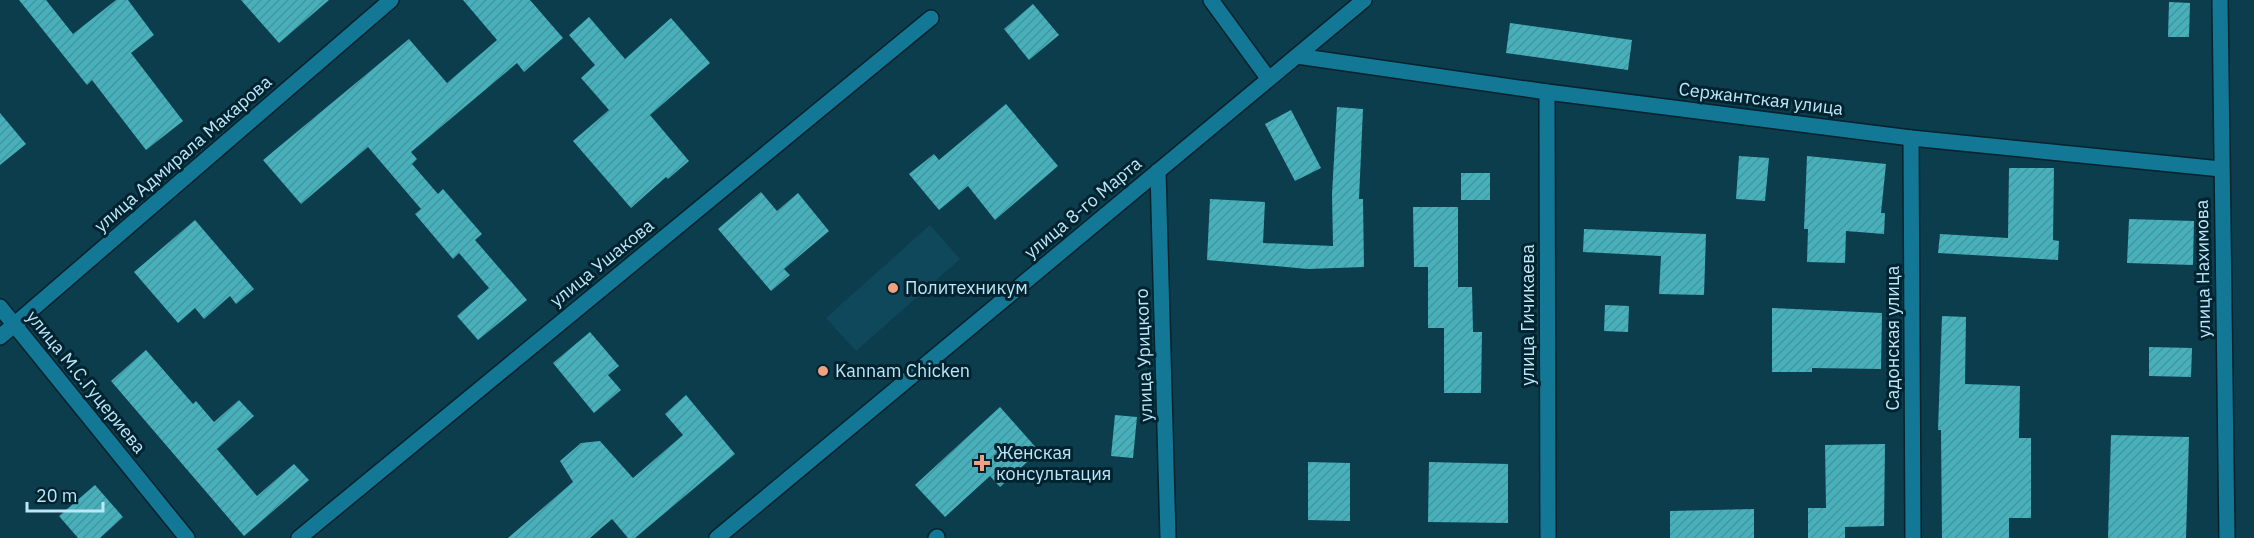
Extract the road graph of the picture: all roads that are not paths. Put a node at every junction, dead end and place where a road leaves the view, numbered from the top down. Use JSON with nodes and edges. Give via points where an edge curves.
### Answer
{"nodes":[{"id":1,"x":392,"y":0,"type":"edge"},
{"id":2,"x":1211,"y":0,"type":"edge"},
{"id":3,"x":1364,"y":0,"type":"edge"},
{"id":4,"x":2220,"y":0,"type":"edge"},
{"id":5,"x":931,"y":18,"type":"dead end"},
{"id":6,"x":1297,"y":56,"type":"junction"},
{"id":7,"x":1268,"y":78,"type":"junction"},
{"id":8,"x":1547,"y":92,"type":"junction"},
{"id":9,"x":1911,"y":138,"type":"junction"},
{"id":10,"x":2221,"y":169,"type":"junction"},
{"id":11,"x":1158,"y":171,"type":"junction"},
{"id":12,"x":0,"y":307,"type":"edge"},
{"id":13,"x":15,"y":324,"type":"junction"},
{"id":14,"x":0,"y":337,"type":"edge"},
{"id":15,"x":187,"y":538,"type":"edge"},
{"id":16,"x":299,"y":538,"type":"edge"},
{"id":17,"x":717,"y":538,"type":"edge"},
{"id":18,"x":1168,"y":538,"type":"edge"},
{"id":19,"x":1548,"y":538,"type":"edge"},
{"id":20,"x":1913,"y":538,"type":"edge"},
{"id":21,"x":2227,"y":538,"type":"edge"}],
"edges":[{"from":1,"to":13,"type":"street","name":"улица Адмирала Макарова"},
{"from":2,"to":7,"type":"street"},
{"from":3,"to":6,"type":"street","name":"улица 8-го Марта"},
{"from":4,"to":10,"type":"street","name":"улица Нахимова"},
{"from":5,"to":16,"type":"street","name":"улица Ушакова"},
{"from":6,"to":7,"type":"street","name":"улица 8-го Марта"},
{"from":6,"to":8,"type":"street","name":"Сержантская улица"},
{"from":7,"to":11,"type":"street","name":"улица 8-го Марта"},
{"from":8,"to":9,"type":"street","name":"Сержантская улица"},
{"from":8,"to":19,"type":"street","name":"улица Гичикаева"},
{"from":9,"to":10,"type":"street","name":"Сержантская улица"},
{"from":9,"to":20,"type":"street","name":"Садонская улица"},
{"from":10,"to":21,"type":"street","name":"улица Нахимова"},
{"from":11,"to":17,"type":"street","name":"улица 8-го Марта"},
{"from":11,"to":18,"type":"street","name":"улица Урицкого"},
{"from":12,"to":13,"type":"street","name":"улица М.С.Гуцериева"},
{"from":13,"to":14,"type":"street","name":"улица Адмирала Макарова"},
{"from":13,"to":15,"type":"street","name":"улица М.С.Гуцериева"}]}
